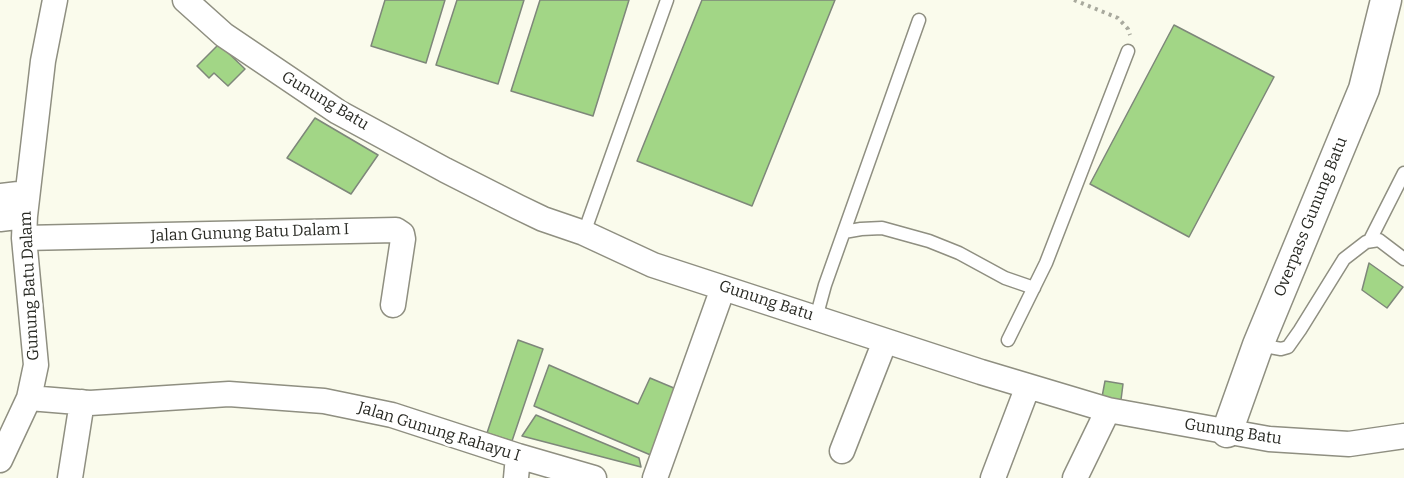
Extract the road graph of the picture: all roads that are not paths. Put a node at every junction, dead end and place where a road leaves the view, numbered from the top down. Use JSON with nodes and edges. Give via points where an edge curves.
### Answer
{"nodes":[{"id":1,"x":56,"y":0,"type":"edge"},
{"id":2,"x":185,"y":0,"type":"edge"},
{"id":3,"x":667,"y":0,"type":"edge"},
{"id":4,"x":1386,"y":0,"type":"edge"},
{"id":5,"x":919,"y":20,"type":"dead end"},
{"id":6,"x":1128,"y":51,"type":"road end"},
{"id":7,"x":1404,"y":173,"type":"edge"},
{"id":8,"x":0,"y":196,"type":"edge"},
{"id":9,"x":25,"y":216,"type":"junction"},
{"id":10,"x":0,"y":219,"type":"edge"},
{"id":11,"x":844,"y":232,"type":"junction"},
{"id":12,"x":584,"y":234,"type":"junction"},
{"id":13,"x":1370,"y":240,"type":"junction"},
{"id":14,"x":1404,"y":259,"type":"edge"},
{"id":15,"x":723,"y":288,"type":"junction"},
{"id":16,"x":1034,"y":288,"type":"junction"},
{"id":17,"x":393,"y":305,"type":"dead end"},
{"id":18,"x":816,"y":318,"type":"junction"},
{"id":19,"x":1008,"y":340,"type":"dead end"},
{"id":20,"x":885,"y":341,"type":"junction"},
{"id":21,"x":1258,"y":345,"type":"junction"},
{"id":22,"x":1028,"y":386,"type":"junction"},
{"id":23,"x":29,"y":398,"type":"junction"},
{"id":24,"x":82,"y":402,"type":"junction"},
{"id":25,"x":1108,"y":410,"type":"junction"},
{"id":26,"x":1227,"y":432,"type":"junction"},
{"id":27,"x":1404,"y":436,"type":"edge"},
{"id":28,"x":842,"y":451,"type":"dead end"},
{"id":29,"x":0,"y":460,"type":"edge"},
{"id":30,"x":517,"y":467,"type":"edge"},
{"id":31,"x":70,"y":478,"type":"edge"},
{"id":32,"x":594,"y":478,"type":"edge"},
{"id":33,"x":655,"y":478,"type":"edge"},
{"id":34,"x":993,"y":478,"type":"edge"},
{"id":35,"x":1075,"y":478,"type":"edge"}],
"edges":[{"from":1,"to":9,"type":"street","name":"Gunung Batu Dalam","via":[[43,61]]},
{"from":2,"to":12,"type":"street","name":"Gunung Batu","via":[[224,35],[338,112],[518,207]]},
{"from":3,"to":12,"type":"lane"},
{"from":4,"to":21,"type":"street","name":"Overpass Gunung Batu","via":[[1364,89]]},
{"from":5,"to":11,"type":"lane"},
{"from":6,"to":16,"type":"lane"},
{"from":7,"to":13,"type":"lane"},
{"from":8,"to":9,"type":"street"},
{"from":9,"to":10,"type":"street"},
{"from":9,"to":17,"type":"street","name":"Jalan Gunung Batu Dalam I","via":[[396,230],[403,239]]},
{"from":9,"to":23,"type":"street","name":"Gunung Batu Dalam","via":[[36,365]]},
{"from":11,"to":16,"type":"lane","via":[[882,228],[929,241]]},
{"from":11,"to":18,"type":"lane"},
{"from":12,"to":15,"type":"street","name":"Gunung Batu","via":[[653,265]]},
{"from":13,"to":14,"type":"lane","via":[[1379,240]]},
{"from":13,"to":21,"type":"lane","via":[[1344,259],[1288,347]]},
{"from":15,"to":18,"type":"street","name":"Gunung Batu"},
{"from":15,"to":33,"type":"street"},
{"from":16,"to":19,"type":"lane"},
{"from":18,"to":20,"type":"street","name":"Gunung Batu"},
{"from":20,"to":22,"type":"street","name":"Gunung Batu"},
{"from":20,"to":28,"type":"street"},
{"from":21,"to":26,"type":"street","name":"Overpass Gunung Batu"},
{"from":22,"to":25,"type":"street","name":"Gunung Batu"},
{"from":22,"to":34,"type":"street"},
{"from":23,"to":24,"type":"street","name":"Jalan Gunung Rahayu I"},
{"from":23,"to":29,"type":"street","name":"Gunung Batu Dalam"},
{"from":24,"to":30,"type":"street","name":"Jalan Gunung Rahayu I","via":[[229,394],[324,402],[392,415]]},
{"from":24,"to":31,"type":"street"},
{"from":25,"to":26,"type":"street","name":"Gunung Batu"},
{"from":25,"to":35,"type":"street"},
{"from":26,"to":27,"type":"street","name":"Gunung Batu","via":[[1349,444]]},
{"from":30,"to":32,"type":"street","name":"Jalan Gunung Rahayu I"}]}
